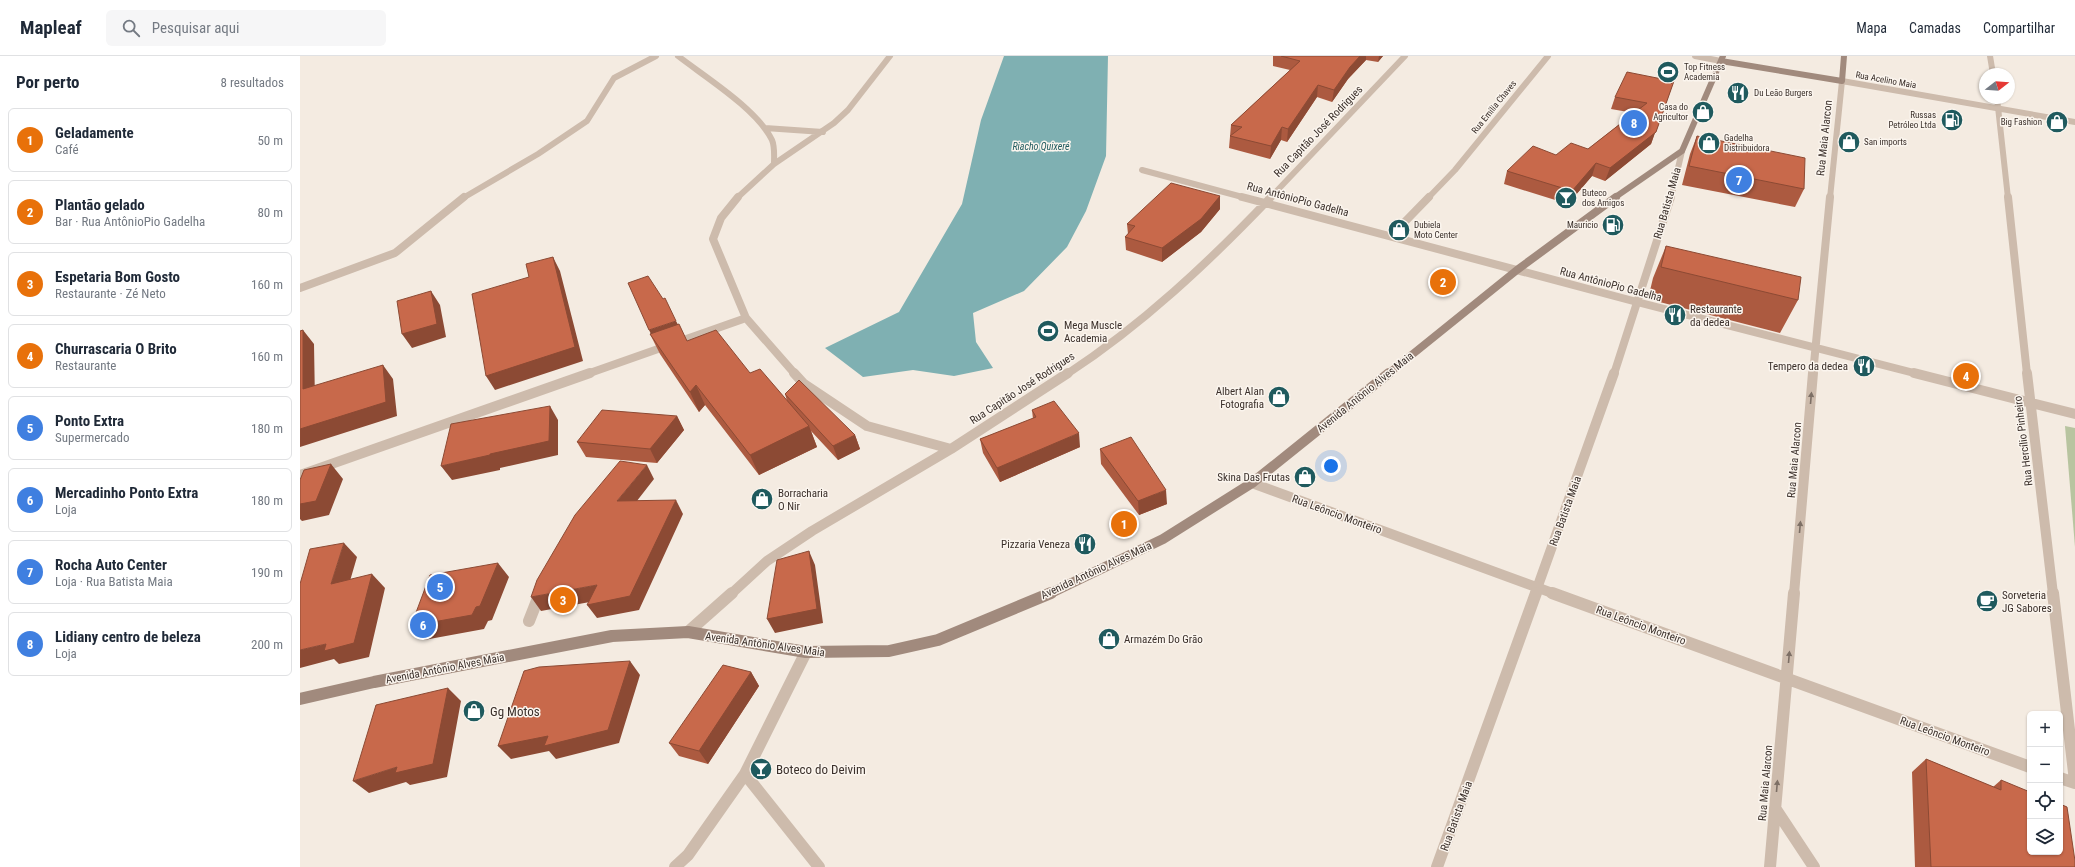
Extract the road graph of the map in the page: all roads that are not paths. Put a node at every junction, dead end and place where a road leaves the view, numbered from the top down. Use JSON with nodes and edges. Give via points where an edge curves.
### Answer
{"nodes":[{"id":1,"x":656,"y":56,"type":"edge"},
{"id":2,"x":678,"y":56,"type":"edge"},
{"id":3,"x":890,"y":56,"type":"edge"},
{"id":4,"x":1405,"y":56,"type":"edge"},
{"id":5,"x":1548,"y":56,"type":"edge"},
{"id":6,"x":1695,"y":56,"type":"edge"},
{"id":7,"x":1844,"y":56,"type":"edge"},
{"id":8,"x":1990,"y":56,"type":"edge"},
{"id":9,"x":1722,"y":58,"type":"edge"},
{"id":10,"x":1992,"y":68,"type":"edge"},
{"id":11,"x":1842,"y":81,"type":"junction"},
{"id":12,"x":1998,"y":104,"type":"edge"},
{"id":13,"x":1999,"y":108,"type":"junction"},
{"id":14,"x":2075,"y":122,"type":"edge"},
{"id":15,"x":765,"y":128,"type":"junction"},
{"id":16,"x":823,"y":132,"type":"junction"},
{"id":17,"x":1682,"y":151,"type":"junction"},
{"id":18,"x":774,"y":164,"type":"junction"},
{"id":19,"x":1142,"y":170,"type":"dead end"},
{"id":20,"x":1266,"y":202,"type":"junction"},
{"id":21,"x":1391,"y":236,"type":"junction"},
{"id":22,"x":1517,"y":270,"type":"junction"},
{"id":23,"x":300,"y":288,"type":"edge"},
{"id":24,"x":1637,"y":302,"type":"junction"},
{"id":25,"x":746,"y":318,"type":"junction"},
{"id":26,"x":1815,"y":348,"type":"junction"},
{"id":27,"x":2030,"y":403,"type":"junction"},
{"id":28,"x":2075,"y":414,"type":"edge"},
{"id":29,"x":951,"y":449,"type":"junction"},
{"id":30,"x":300,"y":475,"type":"edge"},
{"id":31,"x":1252,"y":483,"type":"junction"},
{"id":32,"x":545,"y":582,"type":"edge"},
{"id":33,"x":1537,"y":586,"type":"junction"},
{"id":34,"x":529,"y":622,"type":"dead end"},
{"id":35,"x":688,"y":632,"type":"junction"},
{"id":36,"x":806,"y":652,"type":"junction"},
{"id":37,"x":1787,"y":679,"type":"junction"},
{"id":38,"x":300,"y":699,"type":"edge"},
{"id":39,"x":2027,"y":766,"type":"edge"},
{"id":40,"x":745,"y":774,"type":"junction"},
{"id":41,"x":2063,"y":779,"type":"edge"},
{"id":42,"x":2075,"y":782,"type":"edge"},
{"id":43,"x":1775,"y":808,"type":"junction"},
{"id":44,"x":675,"y":867,"type":"edge"},
{"id":45,"x":819,"y":867,"type":"edge"},
{"id":46,"x":1437,"y":867,"type":"edge"},
{"id":47,"x":1770,"y":867,"type":"edge"},
{"id":48,"x":1814,"y":867,"type":"edge"}],
"edges":[{"from":1,"to":23,"type":"street","via":[[614,78],[587,121],[538,154],[457,201],[395,253]]},
{"from":2,"to":15,"type":"street","via":[[746,108]]},
{"from":3,"to":16,"type":"street","via":[[848,110]]},
{"from":4,"to":20,"type":"street","name":"Rua Capitão José Rodrigues"},
{"from":5,"to":21,"type":"street","name":"Rua Emília Chaves","via":[[1455,170]]},
{"from":6,"to":9,"type":"street","name":"Rua Acelino Maia"},
{"from":7,"to":11,"type":"main road","name":"Rua Maia Alarcon"},
{"from":8,"to":10,"type":"street"},
{"from":9,"to":11,"type":"main road","name":"Rua Acelino Maia"},
{"from":9,"to":17,"type":"main road"},
{"from":11,"to":13,"type":"street","name":"Rua Acelino Maia"},
{"from":11,"to":26,"type":"street","name":"Rua Maia Alarcon"},
{"from":12,"to":13,"type":"street","name":"Rua Hercílio Pinheiro"},
{"from":13,"to":14,"type":"street","name":"Rua Acelino Maia"},
{"from":13,"to":27,"type":"street","name":"Rua Hercílio Pinheiro"},
{"from":15,"to":16,"type":"street"},
{"from":15,"to":18,"type":"street","via":[[772,139]]},
{"from":16,"to":18,"type":"street"},
{"from":17,"to":22,"type":"main road","name":"Avenida Antônio Alves Maia"},
{"from":17,"to":24,"type":"street","name":"Rua Batista Maia","via":[[1670,200]]},
{"from":18,"to":25,"type":"street","via":[[734,202],[714,231],[715,246]]},
{"from":19,"to":20,"type":"street","name":"Rua AntônioPio Gadelha"},
{"from":20,"to":21,"type":"street","name":"Rua AntônioPio Gadelha"},
{"from":20,"to":29,"type":"street","name":"Rua Capitão José Rodrigues","via":[[1142,319],[1088,360]]},
{"from":21,"to":22,"type":"street","name":"Rua AntônioPio Gadelha"},
{"from":22,"to":24,"type":"street","name":"Rua AntônioPio Gadelha"},
{"from":22,"to":31,"type":"main road","name":"Avenida Antônio Alves Maia"},
{"from":24,"to":26,"type":"street","name":"Rua AntônioPio Gadelha"},
{"from":24,"to":33,"type":"street","name":"Rua Batista Maia","via":[[1608,392]]},
{"from":25,"to":29,"type":"street","via":[[804,384],[852,418],[867,426]]},
{"from":25,"to":30,"type":"street"},
{"from":26,"to":27,"type":"street","name":"Rua AntônioPio Gadelha"},
{"from":37,"to":26,"type":"street","name":"Rua Maia Alarcon","one_way":true},
{"from":27,"to":28,"type":"street","name":"Rua AntônioPio Gadelha"},
{"from":27,"to":42,"type":"street","name":"Rua Hercílio Pinheiro"},
{"from":29,"to":35,"type":"street","name":"Rua Capitão José Rodrigues","via":[[812,531],[767,561]]},
{"from":31,"to":33,"type":"street","name":"Rua Leôncio Monteiro"},
{"from":31,"to":36,"type":"main road","name":"Avenida Antônio Alves Maia","via":[[1163,539],[1050,593],[938,640],[889,651]]},
{"from":32,"to":34,"type":"street"},
{"from":33,"to":37,"type":"street","name":"Rua Leôncio Monteiro"},
{"from":33,"to":46,"type":"street","name":"Rua Batista Maia"},
{"from":35,"to":36,"type":"main road","name":"Avenida Antônio Alves Maia"},
{"from":35,"to":38,"type":"main road","name":"Avenida Antônio Alves Maia","via":[[612,636],[374,682]]},
{"from":36,"to":40,"type":"street"},
{"from":37,"to":39,"type":"street","name":"Rua Leôncio Monteiro"},
{"from":43,"to":37,"type":"street","name":"Rua Maia Alarcon","one_way":true},
{"from":40,"to":44,"type":"street","via":[[688,855]]},
{"from":40,"to":45,"type":"street"},
{"from":41,"to":42,"type":"street"},
{"from":43,"to":47,"type":"street","name":"Rua Maia Alarcon"},
{"from":43,"to":48,"type":"street"}]}
